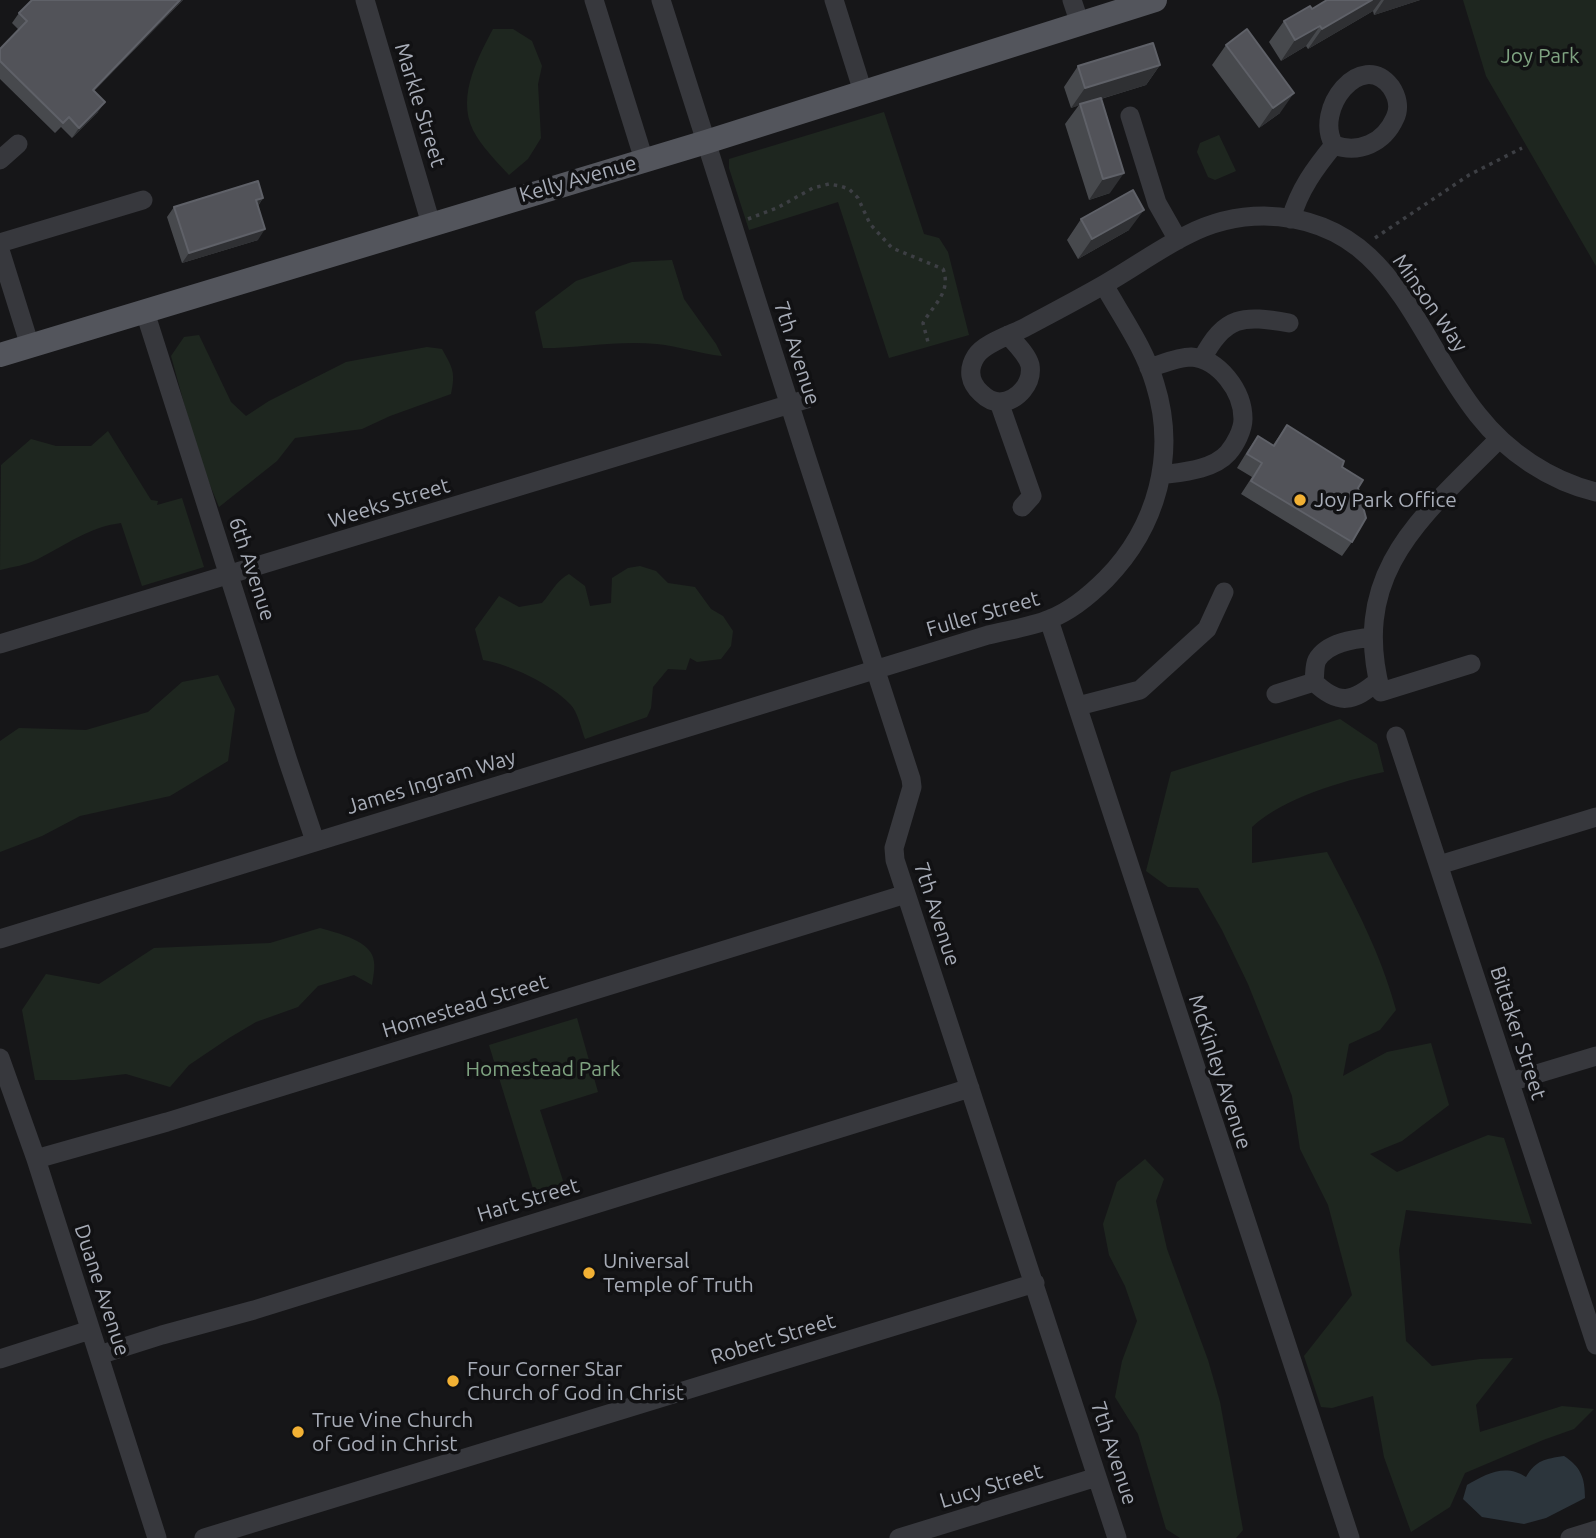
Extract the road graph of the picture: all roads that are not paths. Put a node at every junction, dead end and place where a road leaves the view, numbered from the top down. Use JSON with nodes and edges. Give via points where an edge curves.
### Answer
{"nodes":[{"id":1,"x":365,"y":0,"type":"edge"},
{"id":2,"x":594,"y":0,"type":"edge"},
{"id":3,"x":661,"y":0,"type":"edge"},
{"id":4,"x":834,"y":0,"type":"edge"},
{"id":5,"x":1072,"y":0,"type":"edge"},
{"id":6,"x":1155,"y":0,"type":"edge"},
{"id":7,"x":1080,"y":24,"type":"junction"},
{"id":8,"x":863,"y":92,"type":"junction"},
{"id":9,"x":1130,"y":116,"type":"dead end"},
{"id":10,"x":706,"y":142,"type":"junction"},
{"id":11,"x":19,"y":144,"type":"dead end"},
{"id":12,"x":1334,"y":145,"type":"dead end"},
{"id":13,"x":0,"y":160,"type":"edge"},
{"id":14,"x":644,"y":160,"type":"junction"},
{"id":15,"x":143,"y":200,"type":"dead end"},
{"id":16,"x":1291,"y":219,"type":"junction"},
{"id":17,"x":431,"y":224,"type":"junction"},
{"id":18,"x":1178,"y":240,"type":"junction"},
{"id":19,"x":0,"y":243,"type":"edge"},
{"id":20,"x":0,"y":250,"type":"edge"},
{"id":21,"x":1104,"y":285,"type":"junction"},
{"id":22,"x":145,"y":312,"type":"junction"},
{"id":23,"x":1289,"y":323,"type":"dead end"},
{"id":24,"x":1008,"y":335,"type":"junction"},
{"id":25,"x":30,"y":346,"type":"junction"},
{"id":26,"x":0,"y":355,"type":"edge"},
{"id":27,"x":1202,"y":359,"type":"junction"},
{"id":28,"x":1149,"y":368,"type":"junction"},
{"id":29,"x":799,"y":402,"type":"junction"},
{"id":30,"x":999,"y":402,"type":"junction"},
{"id":31,"x":1499,"y":439,"type":"junction"},
{"id":32,"x":1161,"y":475,"type":"junction"},
{"id":33,"x":1596,"y":492,"type":"edge"},
{"id":34,"x":1022,"y":507,"type":"dead end"},
{"id":35,"x":229,"y":574,"type":"junction"},
{"id":36,"x":1224,"y":592,"type":"dead end"},
{"id":37,"x":1049,"y":620,"type":"junction"},
{"id":38,"x":1373,"y":637,"type":"junction"},
{"id":39,"x":0,"y":644,"type":"edge"},
{"id":40,"x":1471,"y":664,"type":"dead end"},
{"id":41,"x":875,"y":670,"type":"junction"},
{"id":42,"x":1314,"y":682,"type":"junction"},
{"id":43,"x":1380,"y":687,"type":"junction"},
{"id":44,"x":1276,"y":694,"type":"dead end"},
{"id":45,"x":1077,"y":706,"type":"junction"},
{"id":46,"x":1396,"y":736,"type":"dead end"},
{"id":47,"x":1596,"y":817,"type":"edge"},
{"id":48,"x":315,"y":841,"type":"junction"},
{"id":49,"x":1439,"y":865,"type":"junction"},
{"id":50,"x":906,"y":894,"type":"junction"},
{"id":51,"x":0,"y":939,"type":"edge"},
{"id":52,"x":1596,"y":1056,"type":"edge"},
{"id":53,"x":0,"y":1058,"type":"edge"},
{"id":54,"x":1510,"y":1082,"type":"junction"},
{"id":55,"x":970,"y":1088,"type":"junction"},
{"id":56,"x":36,"y":1159,"type":"junction"},
{"id":57,"x":1035,"y":1283,"type":"junction"},
{"id":58,"x":1589,"y":1297,"type":"edge"},
{"id":59,"x":90,"y":1330,"type":"junction"},
{"id":60,"x":1596,"y":1345,"type":"edge"},
{"id":61,"x":99,"y":1355,"type":"junction"},
{"id":62,"x":0,"y":1359,"type":"edge"},
{"id":63,"x":1097,"y":1477,"type":"junction"},
{"id":64,"x":1596,"y":1530,"type":"edge"},
{"id":65,"x":157,"y":1538,"type":"edge"},
{"id":66,"x":204,"y":1538,"type":"edge"},
{"id":67,"x":899,"y":1538,"type":"edge"},
{"id":68,"x":1117,"y":1538,"type":"edge"},
{"id":69,"x":1350,"y":1538,"type":"edge"},
{"id":70,"x":1570,"y":1538,"type":"edge"}],
"edges":[{"from":1,"to":17,"type":"street","name":"Markle Street"},
{"from":2,"to":14,"type":"street"},
{"from":3,"to":10,"type":"street","name":"7th Avenue"},
{"from":4,"to":8,"type":"street"},
{"from":5,"to":7,"type":"street"},
{"from":6,"to":7,"type":"main road","name":"Kelly Avenue"},
{"from":7,"to":8,"type":"main road","name":"Kelly Avenue"},
{"from":8,"to":10,"type":"main road","name":"Kelly Avenue"},
{"from":9,"to":18,"type":"street","via":[[1157,203]]},
{"from":10,"to":14,"type":"main road","name":"Kelly Avenue"},
{"from":10,"to":29,"type":"street","name":"7th Avenue"},
{"from":11,"to":13,"type":"street"},
{"from":12,"to":16,"type":"street","via":[[1296,200]]},
{"from":14,"to":17,"type":"main road","name":"Kelly Avenue"},
{"from":15,"to":19,"type":"street"},
{"from":16,"to":18,"type":"street","name":"Minson Way","via":[[1239,218]]},
{"from":16,"to":31,"type":"street","name":"Minson Way","via":[[1352,243],[1387,275],[1477,413]]},
{"from":17,"to":22,"type":"main road","name":"Kelly Avenue"},
{"from":18,"to":21,"type":"street","name":"Minson Way"},
{"from":20,"to":25,"type":"street"},
{"from":21,"to":24,"type":"street","name":"Minson Way"},
{"from":21,"to":28,"type":"street","name":"Fuller Street"},
{"from":22,"to":25,"type":"main road","name":"Kelly Avenue"},
{"from":22,"to":35,"type":"street","name":"6th Avenue"},
{"from":23,"to":27,"type":"street","via":[[1242,319],[1212,340]]},
{"from":24,"to":30,"type":"street","via":[[1024,353],[1030,377],[1023,391]]},
{"from":24,"to":30,"type":"street","name":"Minson Way","via":[[976,355],[970,376],[986,398]]},
{"from":25,"to":26,"type":"main road","name":"Kelly Avenue"},
{"from":27,"to":28,"type":"street","via":[[1189,357]]},
{"from":27,"to":32,"type":"street","via":[[1219,367],[1235,392],[1243,420],[1238,437],[1227,454],[1213,463]]},
{"from":28,"to":32,"type":"street","name":"Fuller Street","via":[[1164,423]]},
{"from":29,"to":35,"type":"street","name":"Weeks Street"},
{"from":29,"to":41,"type":"street","name":"7th Avenue"},
{"from":30,"to":34,"type":"street","via":[[1032,496]]},
{"from":31,"to":33,"type":"street","name":"Minson Way","via":[[1554,476]]},
{"from":31,"to":38,"type":"street","via":[[1409,532],[1385,576]]},
{"from":32,"to":37,"type":"street","name":"Fuller Street","via":[[1154,505],[1125,557],[1086,597]]},
{"from":35,"to":39,"type":"street","name":"Weeks Street"},
{"from":35,"to":48,"type":"street","name":"6th Avenue"},
{"from":36,"to":45,"type":"street","via":[[1207,629],[1140,690]]},
{"from":37,"to":41,"type":"street","name":"Fuller Street"},
{"from":37,"to":45,"type":"street","name":"McKinley Avenue"},
{"from":38,"to":42,"type":"street","via":[[1331,647],[1317,660]]},
{"from":38,"to":43,"type":"street"},
{"from":40,"to":43,"type":"street"},
{"from":41,"to":48,"type":"street","name":"James Ingram Way"},
{"from":41,"to":50,"type":"street","name":"7th Avenue","via":[[911,779],[894,849]]},
{"from":42,"to":43,"type":"street","via":[[1327,695],[1343,700]]},
{"from":42,"to":44,"type":"street"},
{"from":45,"to":69,"type":"street","name":"McKinley Avenue"},
{"from":46,"to":49,"type":"street","name":"Bittaker Street"},
{"from":47,"to":49,"type":"street"},
{"from":48,"to":51,"type":"street","name":"James Ingram Way"},
{"from":49,"to":54,"type":"street","name":"Bittaker Street"},
{"from":50,"to":55,"type":"street","name":"7th Avenue"},
{"from":50,"to":56,"type":"street","name":"Homestead Street"},
{"from":52,"to":54,"type":"street"},
{"from":53,"to":56,"type":"street","name":"Duane Avenue"},
{"from":54,"to":58,"type":"street","name":"Bittaker Street"},
{"from":55,"to":57,"type":"street","name":"7th Avenue"},
{"from":55,"to":61,"type":"street","name":"Hart Street"},
{"from":56,"to":59,"type":"street","name":"Duane Avenue"},
{"from":57,"to":63,"type":"street","name":"7th Avenue"},
{"from":57,"to":66,"type":"street","name":"Robert Street"},
{"from":58,"to":60,"type":"street","name":"Bittaker Street"},
{"from":59,"to":61,"type":"street","name":"Duane Avenue"},
{"from":59,"to":62,"type":"street"},
{"from":61,"to":65,"type":"street","name":"Duane Avenue"},
{"from":63,"to":67,"type":"street","name":"Lucy Street"},
{"from":63,"to":68,"type":"street","name":"7th Avenue"},
{"from":64,"to":70,"type":"street"}]}
